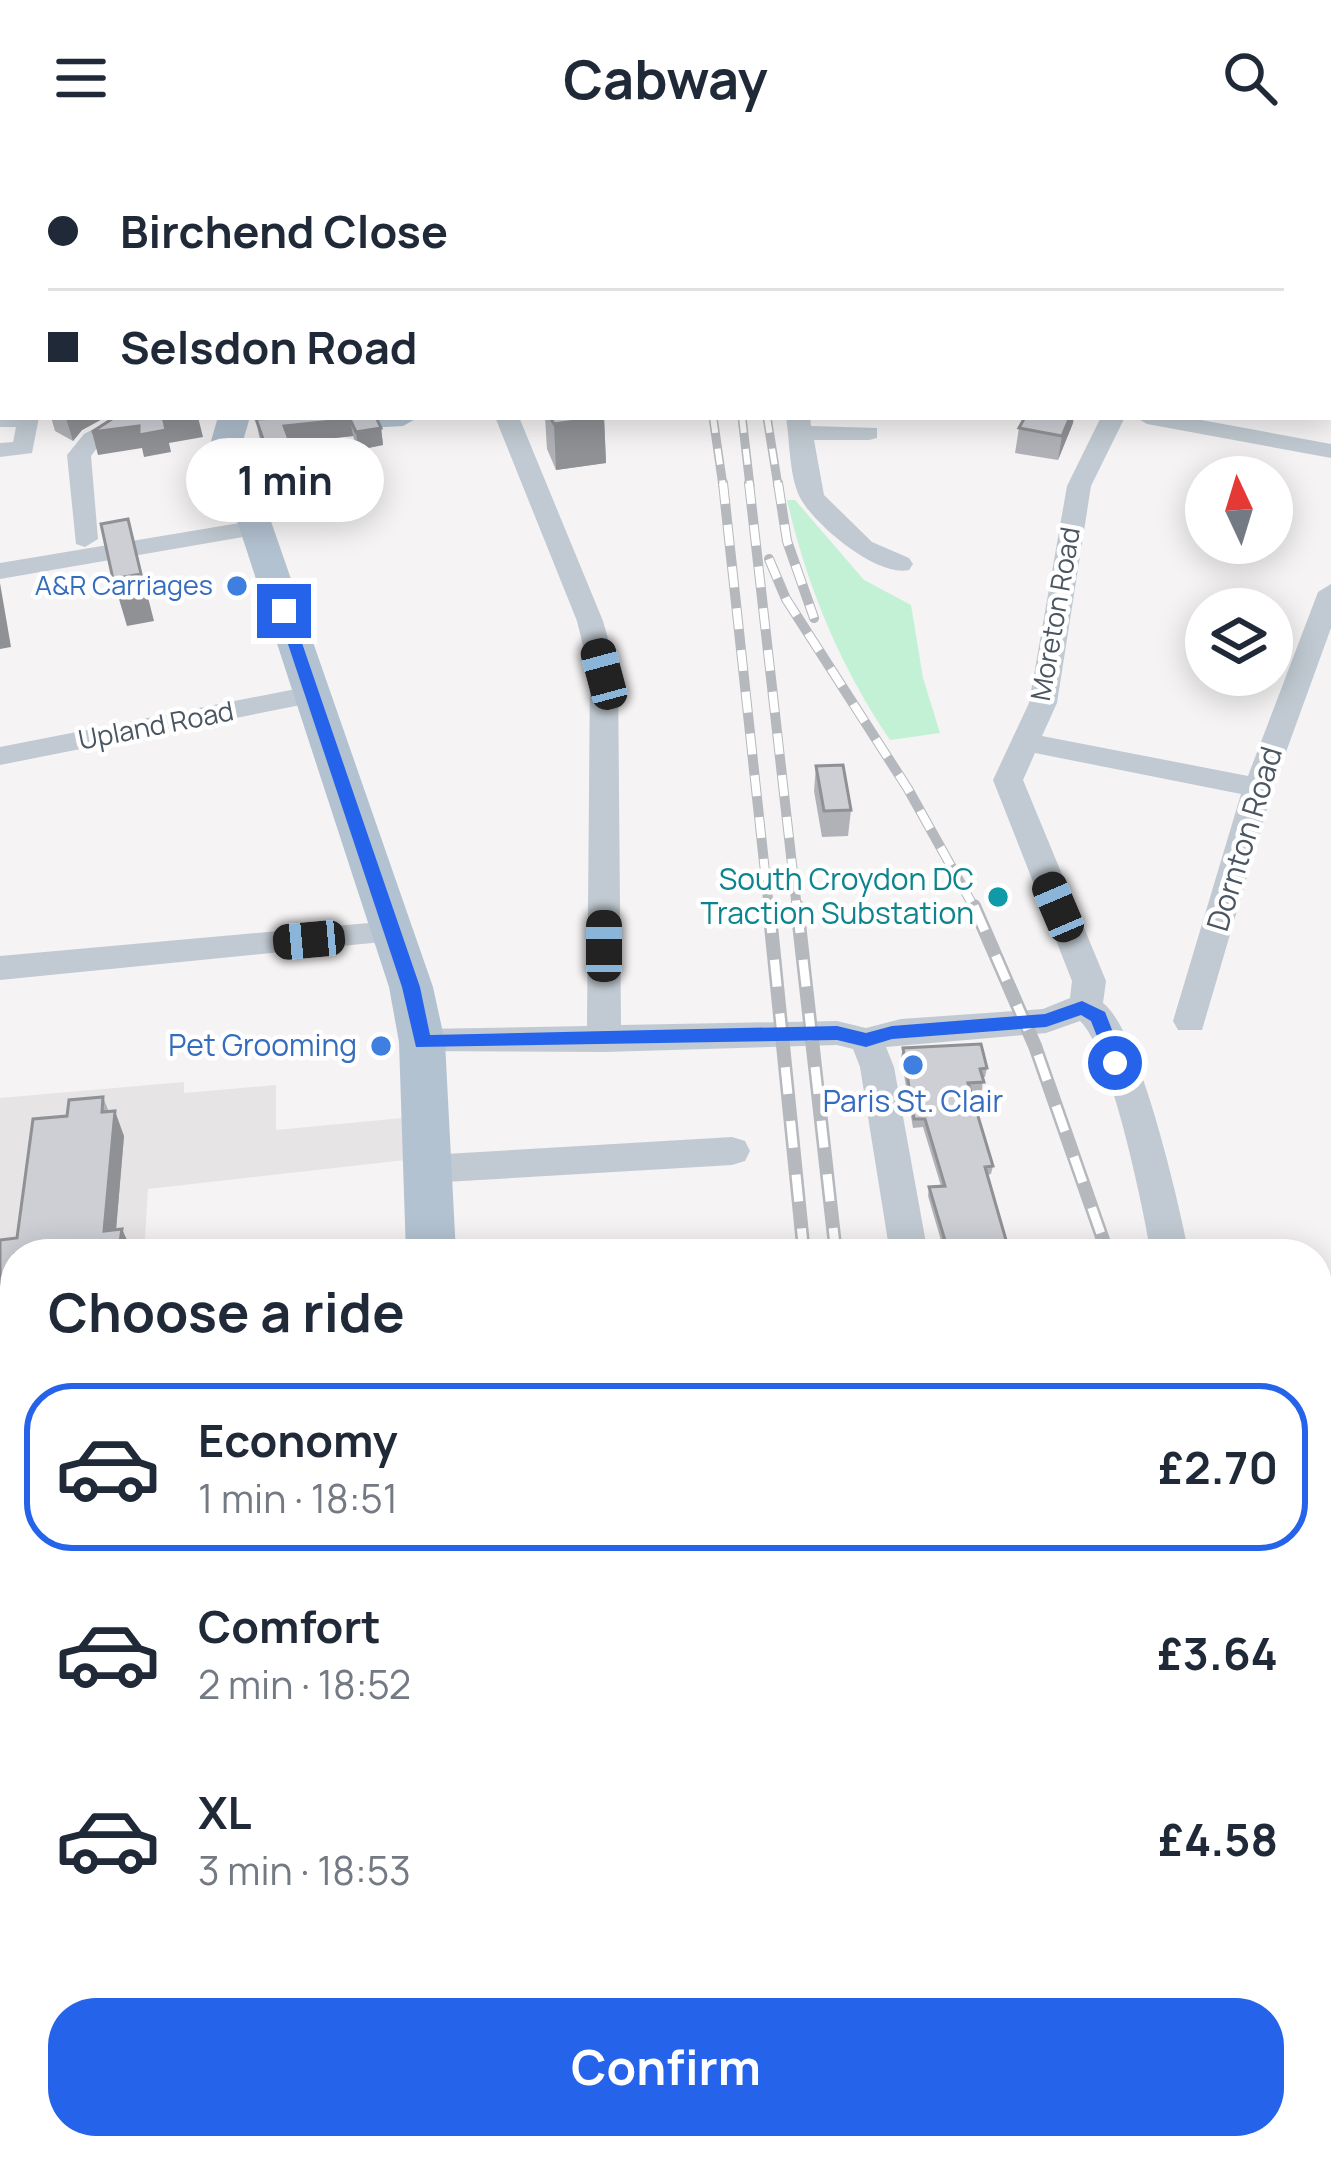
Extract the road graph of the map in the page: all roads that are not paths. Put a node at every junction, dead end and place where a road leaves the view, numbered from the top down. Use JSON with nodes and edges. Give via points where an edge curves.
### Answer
{"nodes":[{"id":1,"x":29,"y":420,"type":"edge"},
{"id":2,"x":128,"y":420,"type":"edge"},
{"id":3,"x":224,"y":420,"type":"edge"},
{"id":4,"x":507,"y":420,"type":"edge"},
{"id":5,"x":1111,"y":420,"type":"edge"},
{"id":6,"x":1168,"y":420,"type":"edge"},
{"id":7,"x":800,"y":425,"type":"edge"},
{"id":8,"x":869,"y":433,"type":"dead end"},
{"id":9,"x":0,"y":450,"type":"edge"},
{"id":10,"x":1331,"y":451,"type":"edge"},
{"id":11,"x":842,"y":527,"type":"junction"},
{"id":12,"x":257,"y":528,"type":"junction"},
{"id":13,"x":887,"y":528,"type":"dead end"},
{"id":14,"x":85,"y":539,"type":"dead end"},
{"id":15,"x":901,"y":564,"type":"dead end"},
{"id":16,"x":0,"y":571,"type":"edge"},
{"id":17,"x":1331,"y":592,"type":"edge"},
{"id":18,"x":311,"y":695,"type":"junction"},
{"id":19,"x":1021,"y":747,"type":"junction"},
{"id":20,"x":0,"y":756,"type":"edge"},
{"id":21,"x":1258,"y":788,"type":"junction"},
{"id":22,"x":391,"y":932,"type":"junction"},
{"id":23,"x":0,"y":968,"type":"edge"},
{"id":24,"x":1082,"y":1007,"type":"junction"},
{"id":25,"x":1190,"y":1021,"type":"dead end"},
{"id":26,"x":604,"y":1040,"type":"junction"},
{"id":27,"x":866,"y":1040,"type":"junction"},
{"id":28,"x":422,"y":1042,"type":"junction"},
{"id":29,"x":732,"y":1151,"type":"dead end"},
{"id":30,"x":428,"y":1169,"type":"junction"},
{"id":31,"x":430,"y":1239,"type":"edge"},
{"id":32,"x":906,"y":1239,"type":"edge"},
{"id":33,"x":1169,"y":1239,"type":"edge"}],
"edges":[{"from":1,"to":9,"type":"street","via":[[24,448]]},
{"from":2,"to":14,"type":"street","via":[[79,455]]},
{"from":3,"to":12,"type":"main road"},
{"from":4,"to":26,"type":"street","via":[[604,674]]},
{"from":5,"to":19,"type":"street","name":"Moreton Road","via":[[1078,486],[1043,703]]},
{"from":6,"to":10,"type":"street"},
{"from":7,"to":8,"type":"street"},
{"from":7,"to":11,"type":"street","via":[[812,497]]},
{"from":11,"to":13,"type":"street"},
{"from":11,"to":15,"type":"street"},
{"from":12,"to":16,"type":"street"},
{"from":12,"to":18,"type":"main road"},
{"from":17,"to":21,"type":"street","name":"Dornton Road"},
{"from":18,"to":20,"type":"street","name":"Upland Road"},
{"from":18,"to":22,"type":"main road"},
{"from":19,"to":21,"type":"street"},
{"from":19,"to":24,"type":"street","name":"Moreton Road","via":[[1008,775],[1010,795],[1087,975],[1090,996]]},
{"from":21,"to":25,"type":"street","name":"Dornton Road"},
{"from":22,"to":23,"type":"street"},
{"from":22,"to":28,"type":"main road"},
{"from":24,"to":27,"type":"street","via":[[1046,1021]]},
{"from":24,"to":33,"type":"street","via":[[1099,1017]]},
{"from":26,"to":27,"type":"street","via":[[837,1033]]},
{"from":26,"to":28,"type":"street"},
{"from":27,"to":32,"type":"street"},
{"from":28,"to":30,"type":"main road"},
{"from":29,"to":30,"type":"street"},
{"from":30,"to":31,"type":"main road"}]}
